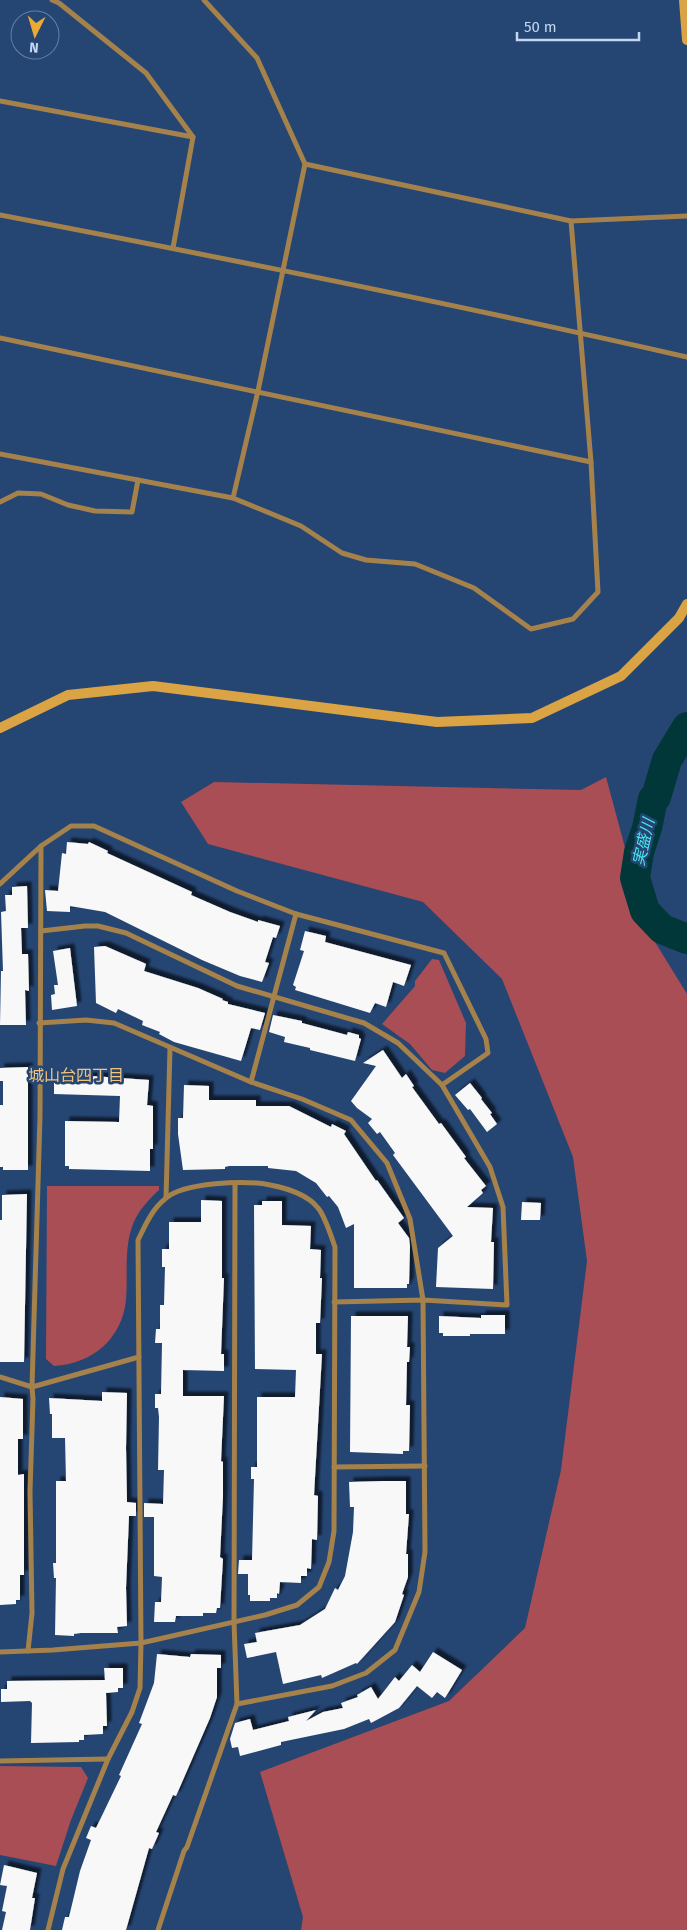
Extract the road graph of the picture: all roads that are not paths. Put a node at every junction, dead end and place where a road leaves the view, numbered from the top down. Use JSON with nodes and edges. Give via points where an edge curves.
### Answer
{"nodes":[{"id":1,"x":52,"y":0,"type":"edge"},
{"id":2,"x":204,"y":0,"type":"edge"},
{"id":3,"x":684,"y":0,"type":"edge"},
{"id":4,"x":687,"y":40,"type":"edge"},
{"id":5,"x":0,"y":101,"type":"edge"},
{"id":6,"x":193,"y":137,"type":"junction"},
{"id":7,"x":305,"y":164,"type":"junction"},
{"id":8,"x":0,"y":215,"type":"edge"},
{"id":9,"x":687,"y":216,"type":"edge"},
{"id":10,"x":571,"y":221,"type":"junction"},
{"id":11,"x":173,"y":248,"type":"junction"},
{"id":12,"x":283,"y":272,"type":"junction"},
{"id":13,"x":580,"y":333,"type":"junction"},
{"id":14,"x":0,"y":338,"type":"edge"},
{"id":15,"x":687,"y":357,"type":"edge"},
{"id":16,"x":258,"y":390,"type":"junction"},
{"id":17,"x":0,"y":454,"type":"edge"},
{"id":18,"x":591,"y":462,"type":"junction"},
{"id":19,"x":138,"y":480,"type":"junction"},
{"id":20,"x":233,"y":498,"type":"junction"},
{"id":21,"x":0,"y":502,"type":"edge"},
{"id":22,"x":687,"y":604,"type":"edge"},
{"id":23,"x":0,"y":728,"type":"edge"},
{"id":24,"x":41,"y":846,"type":"junction"},
{"id":25,"x":0,"y":884,"type":"edge"},
{"id":26,"x":296,"y":914,"type":"junction"},
{"id":27,"x":41,"y":931,"type":"junction"},
{"id":28,"x":274,"y":996,"type":"junction"},
{"id":29,"x":39,"y":1023,"type":"junction"},
{"id":30,"x":170,"y":1048,"type":"junction"},
{"id":31,"x":251,"y":1082,"type":"junction"},
{"id":32,"x":442,"y":1085,"type":"junction"},
{"id":33,"x":235,"y":1184,"type":"junction"},
{"id":34,"x":166,"y":1198,"type":"junction"},
{"id":35,"x":423,"y":1300,"type":"junction"},
{"id":36,"x":334,"y":1302,"type":"junction"},
{"id":37,"x":139,"y":1357,"type":"junction"},
{"id":38,"x":0,"y":1377,"type":"edge"},
{"id":39,"x":32,"y":1386,"type":"junction"},
{"id":40,"x":424,"y":1466,"type":"junction"},
{"id":41,"x":334,"y":1467,"type":"junction"},
{"id":42,"x":234,"y":1622,"type":"junction"},
{"id":43,"x":141,"y":1643,"type":"junction"},
{"id":44,"x":28,"y":1651,"type":"junction"},
{"id":45,"x":0,"y":1652,"type":"edge"},
{"id":46,"x":237,"y":1704,"type":"junction"},
{"id":47,"x":108,"y":1759,"type":"junction"},
{"id":48,"x":0,"y":1761,"type":"edge"},
{"id":49,"x":48,"y":1930,"type":"edge"},
{"id":50,"x":158,"y":1930,"type":"edge"}],
"edges":[{"from":1,"to":6,"type":"street","via":[[146,73]]},
{"from":2,"to":7,"type":"street","via":[[257,58]]},
{"from":3,"to":4,"type":"street"},
{"from":5,"to":6,"type":"street"},
{"from":6,"to":11,"type":"street"},
{"from":7,"to":10,"type":"street"},
{"from":7,"to":12,"type":"street"},
{"from":8,"to":11,"type":"street"},
{"from":9,"to":10,"type":"street"},
{"from":10,"to":13,"type":"street"},
{"from":11,"to":12,"type":"street"},
{"from":12,"to":13,"type":"street"},
{"from":12,"to":16,"type":"street"},
{"from":13,"to":15,"type":"street"},
{"from":13,"to":18,"type":"street"},
{"from":14,"to":16,"type":"street"},
{"from":16,"to":18,"type":"street"},
{"from":16,"to":20,"type":"street"},
{"from":17,"to":19,"type":"street"},
{"from":18,"to":20,"type":"street","via":[[598,592],[573,619],[531,629],[474,588],[415,564],[366,560],[342,553],[301,526]]},
{"from":19,"to":20,"type":"street"},
{"from":19,"to":21,"type":"street","via":[[132,512],[95,511],[41,494],[18,493]]},
{"from":22,"to":23,"type":"street","via":[[680,618],[621,676],[532,718],[437,722],[153,686],[68,695]]},
{"from":24,"to":25,"type":"street"},
{"from":24,"to":26,"type":"street","via":[[72,826],[94,826]]},
{"from":24,"to":27,"type":"street"},
{"from":26,"to":28,"type":"street"},
{"from":26,"to":32,"type":"street","via":[[444,953],[486,1039],[488,1053]]},
{"from":27,"to":28,"type":"street","via":[[92,926],[126,933],[237,986]]},
{"from":27,"to":29,"type":"street"},
{"from":28,"to":31,"type":"street"},
{"from":28,"to":32,"type":"street","via":[[364,1023],[398,1043]]},
{"from":29,"to":30,"type":"street","via":[[86,1020],[114,1023]]},
{"from":29,"to":39,"type":"street","via":[[40,1116]]},
{"from":30,"to":31,"type":"street"},
{"from":30,"to":34,"type":"street"},
{"from":31,"to":35,"type":"street","via":[[351,1120],[387,1163],[410,1219]]},
{"from":32,"to":35,"type":"street","via":[[490,1167],[504,1207],[507,1304]]},
{"from":33,"to":34,"type":"street","via":[[190,1186]]},
{"from":33,"to":36,"type":"street","via":[[270,1185],[300,1194],[318,1208],[335,1247]]},
{"from":33,"to":42,"type":"street"},
{"from":34,"to":37,"type":"street","via":[[138,1240]]},
{"from":35,"to":36,"type":"street"},
{"from":35,"to":40,"type":"street"},
{"from":36,"to":41,"type":"street"},
{"from":37,"to":39,"type":"street"},
{"from":37,"to":43,"type":"street"},
{"from":38,"to":39,"type":"street"},
{"from":39,"to":44,"type":"street","via":[[32,1613]]},
{"from":40,"to":41,"type":"street"},
{"from":40,"to":46,"type":"street","via":[[425,1552],[419,1592],[395,1650],[366,1673],[332,1686]]},
{"from":41,"to":42,"type":"street","via":[[334,1531],[329,1562],[319,1587],[297,1605]]},
{"from":42,"to":43,"type":"street"},
{"from":42,"to":46,"type":"street"},
{"from":43,"to":44,"type":"street"},
{"from":43,"to":47,"type":"street","via":[[140,1688],[132,1712]]},
{"from":44,"to":45,"type":"street"},
{"from":46,"to":50,"type":"street"},
{"from":47,"to":48,"type":"street"},
{"from":47,"to":49,"type":"street","via":[[63,1869]]}]}
